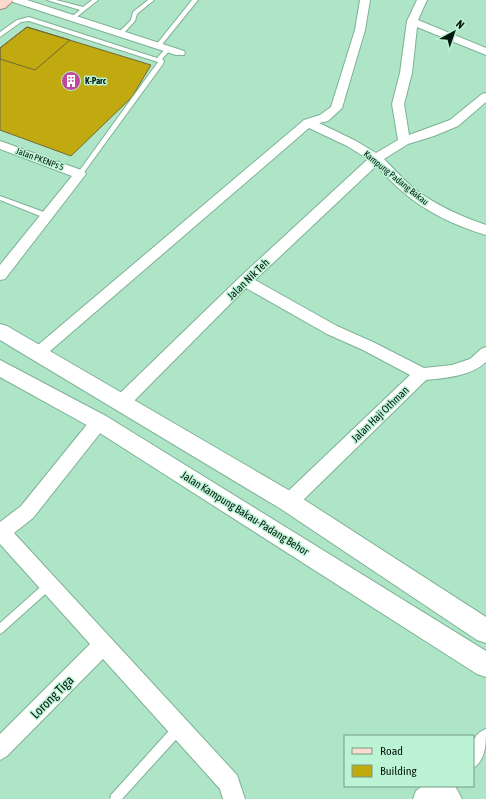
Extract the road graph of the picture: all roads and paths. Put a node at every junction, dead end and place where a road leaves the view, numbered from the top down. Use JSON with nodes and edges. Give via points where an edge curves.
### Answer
{"nodes":[{"id":1,"x":7,"y":0,"type":"edge"},
{"id":2,"x":50,"y":0,"type":"edge"},
{"id":3,"x":95,"y":0,"type":"edge"},
{"id":4,"x":151,"y":0,"type":"edge"},
{"id":5,"x":195,"y":0,"type":"edge"},
{"id":6,"x":365,"y":0,"type":"edge"},
{"id":7,"x":422,"y":0,"type":"edge"},
{"id":8,"x":22,"y":1,"type":"edge"},
{"id":9,"x":0,"y":5,"type":"edge"},
{"id":10,"x":84,"y":9,"type":"junction"},
{"id":11,"x":73,"y":18,"type":"junction"},
{"id":12,"x":412,"y":21,"type":"junction"},
{"id":13,"x":121,"y":34,"type":"junction"},
{"id":14,"x":0,"y":35,"type":"edge"},
{"id":15,"x":163,"y":47,"type":"junction"},
{"id":16,"x":486,"y":52,"type":"edge"},
{"id":17,"x":180,"y":53,"type":"dead end"},
{"id":18,"x":158,"y":60,"type":"junction"},
{"id":19,"x":486,"y":96,"type":"edge"},
{"id":20,"x":308,"y":123,"type":"junction"},
{"id":21,"x":404,"y":141,"type":"junction"},
{"id":22,"x":0,"y":145,"type":"edge"},
{"id":23,"x":376,"y":159,"type":"junction"},
{"id":24,"x":80,"y":174,"type":"junction"},
{"id":25,"x":0,"y":198,"type":"edge"},
{"id":26,"x":47,"y":216,"type":"junction"},
{"id":27,"x":486,"y":230,"type":"edge"},
{"id":28,"x":4,"y":262,"type":"edge"},
{"id":29,"x":0,"y":275,"type":"edge"},
{"id":30,"x":245,"y":281,"type":"junction"},
{"id":31,"x":0,"y":331,"type":"edge"},
{"id":32,"x":486,"y":353,"type":"edge"},
{"id":33,"x":38,"y":354,"type":"junction"},
{"id":34,"x":0,"y":368,"type":"edge"},
{"id":35,"x":422,"y":374,"type":"junction"},
{"id":36,"x":122,"y":402,"type":"junction"},
{"id":37,"x":100,"y":422,"type":"junction"},
{"id":38,"x":289,"y":502,"type":"junction"},
{"id":39,"x":1,"y":531,"type":"edge"},
{"id":40,"x":49,"y":585,"type":"junction"},
{"id":41,"x":0,"y":629,"type":"edge"},
{"id":42,"x":486,"y":631,"type":"edge"},
{"id":43,"x":103,"y":645,"type":"junction"},
{"id":44,"x":486,"y":665,"type":"edge"},
{"id":45,"x":179,"y":728,"type":"junction"},
{"id":46,"x":486,"y":739,"type":"edge"},
{"id":47,"x":0,"y":749,"type":"edge"},
{"id":48,"x":474,"y":755,"type":"edge"},
{"id":49,"x":437,"y":787,"type":"edge"},
{"id":50,"x":443,"y":787,"type":"edge"},
{"id":51,"x":115,"y":799,"type":"edge"},
{"id":52,"x":234,"y":799,"type":"edge"},
{"id":53,"x":424,"y":799,"type":"edge"},
{"id":54,"x":451,"y":799,"type":"edge"}],
"edges":[{"from":1,"to":9,"type":"main road"},
{"from":2,"to":10,"type":"lane"},
{"from":3,"to":10,"type":"lane"},
{"from":4,"to":13,"type":"lane","via":[[136,13]]},
{"from":5,"to":15,"type":"lane"},
{"from":6,"to":20,"type":"street","via":[[360,30],[336,108],[324,118]]},
{"from":7,"to":12,"type":"street"},
{"from":8,"to":11,"type":"street"},
{"from":10,"to":11,"type":"lane"},
{"from":11,"to":13,"type":"street"},
{"from":12,"to":16,"type":"street"},
{"from":12,"to":21,"type":"street","via":[[406,73],[398,104]]},
{"from":13,"to":15,"type":"street"},
{"from":14,"to":18,"type":"lane","via":[[19,21],[28,19]]},
{"from":15,"to":17,"type":"street"},
{"from":15,"to":18,"type":"lane"},
{"from":18,"to":24,"type":"lane","via":[[161,63]]},
{"from":19,"to":21,"type":"street","name":"Jalan Nik Teh","via":[[454,123]]},
{"from":20,"to":23,"type":"street","name":"Kampung Padang Bakau","via":[[355,145]]},
{"from":20,"to":33,"type":"street"},
{"from":21,"to":23,"type":"street","name":"Jalan Nik Teh"},
{"from":22,"to":24,"type":"street","name":"Jalan PKENPs 5"},
{"from":23,"to":27,"type":"street","name":"Kampung Padang Bakau","via":[[407,189],[430,205]]},
{"from":23,"to":30,"type":"street","name":"Jalan Nik Teh"},
{"from":24,"to":26,"type":"street"},
{"from":25,"to":26,"type":"lane"},
{"from":26,"to":28,"type":"street"},
{"from":28,"to":29,"type":"street"},
{"from":30,"to":35,"type":"street","via":[[332,330]]},
{"from":30,"to":36,"type":"street","name":"Jalan Nik Teh"},
{"from":31,"to":33,"type":"street"},
{"from":32,"to":35,"type":"street","via":[[475,363],[452,371]]},
{"from":33,"to":36,"type":"street"},
{"from":34,"to":37,"type":"street","name":"Jalan Kampung Bakau-Padang Behor"},
{"from":35,"to":38,"type":"street","name":"Jalan Haji Othman"},
{"from":36,"to":38,"type":"street"},
{"from":37,"to":39,"type":"street","via":[[27,512]]},
{"from":37,"to":44,"type":"street","name":"Jalan Kampung Bakau-Padang Behor"},
{"from":38,"to":42,"type":"street"},
{"from":39,"to":40,"type":"street"},
{"from":40,"to":41,"type":"lane"},
{"from":40,"to":43,"type":"street"},
{"from":43,"to":45,"type":"street"},
{"from":43,"to":47,"type":"street","name":"Lorong Tiga"},
{"from":45,"to":51,"type":"lane"},
{"from":45,"to":52,"type":"street","via":[[229,783]]},
{"from":46,"to":48,"type":"street"},
{"from":49,"to":53,"type":"street"},
{"from":50,"to":54,"type":"street"}]}
